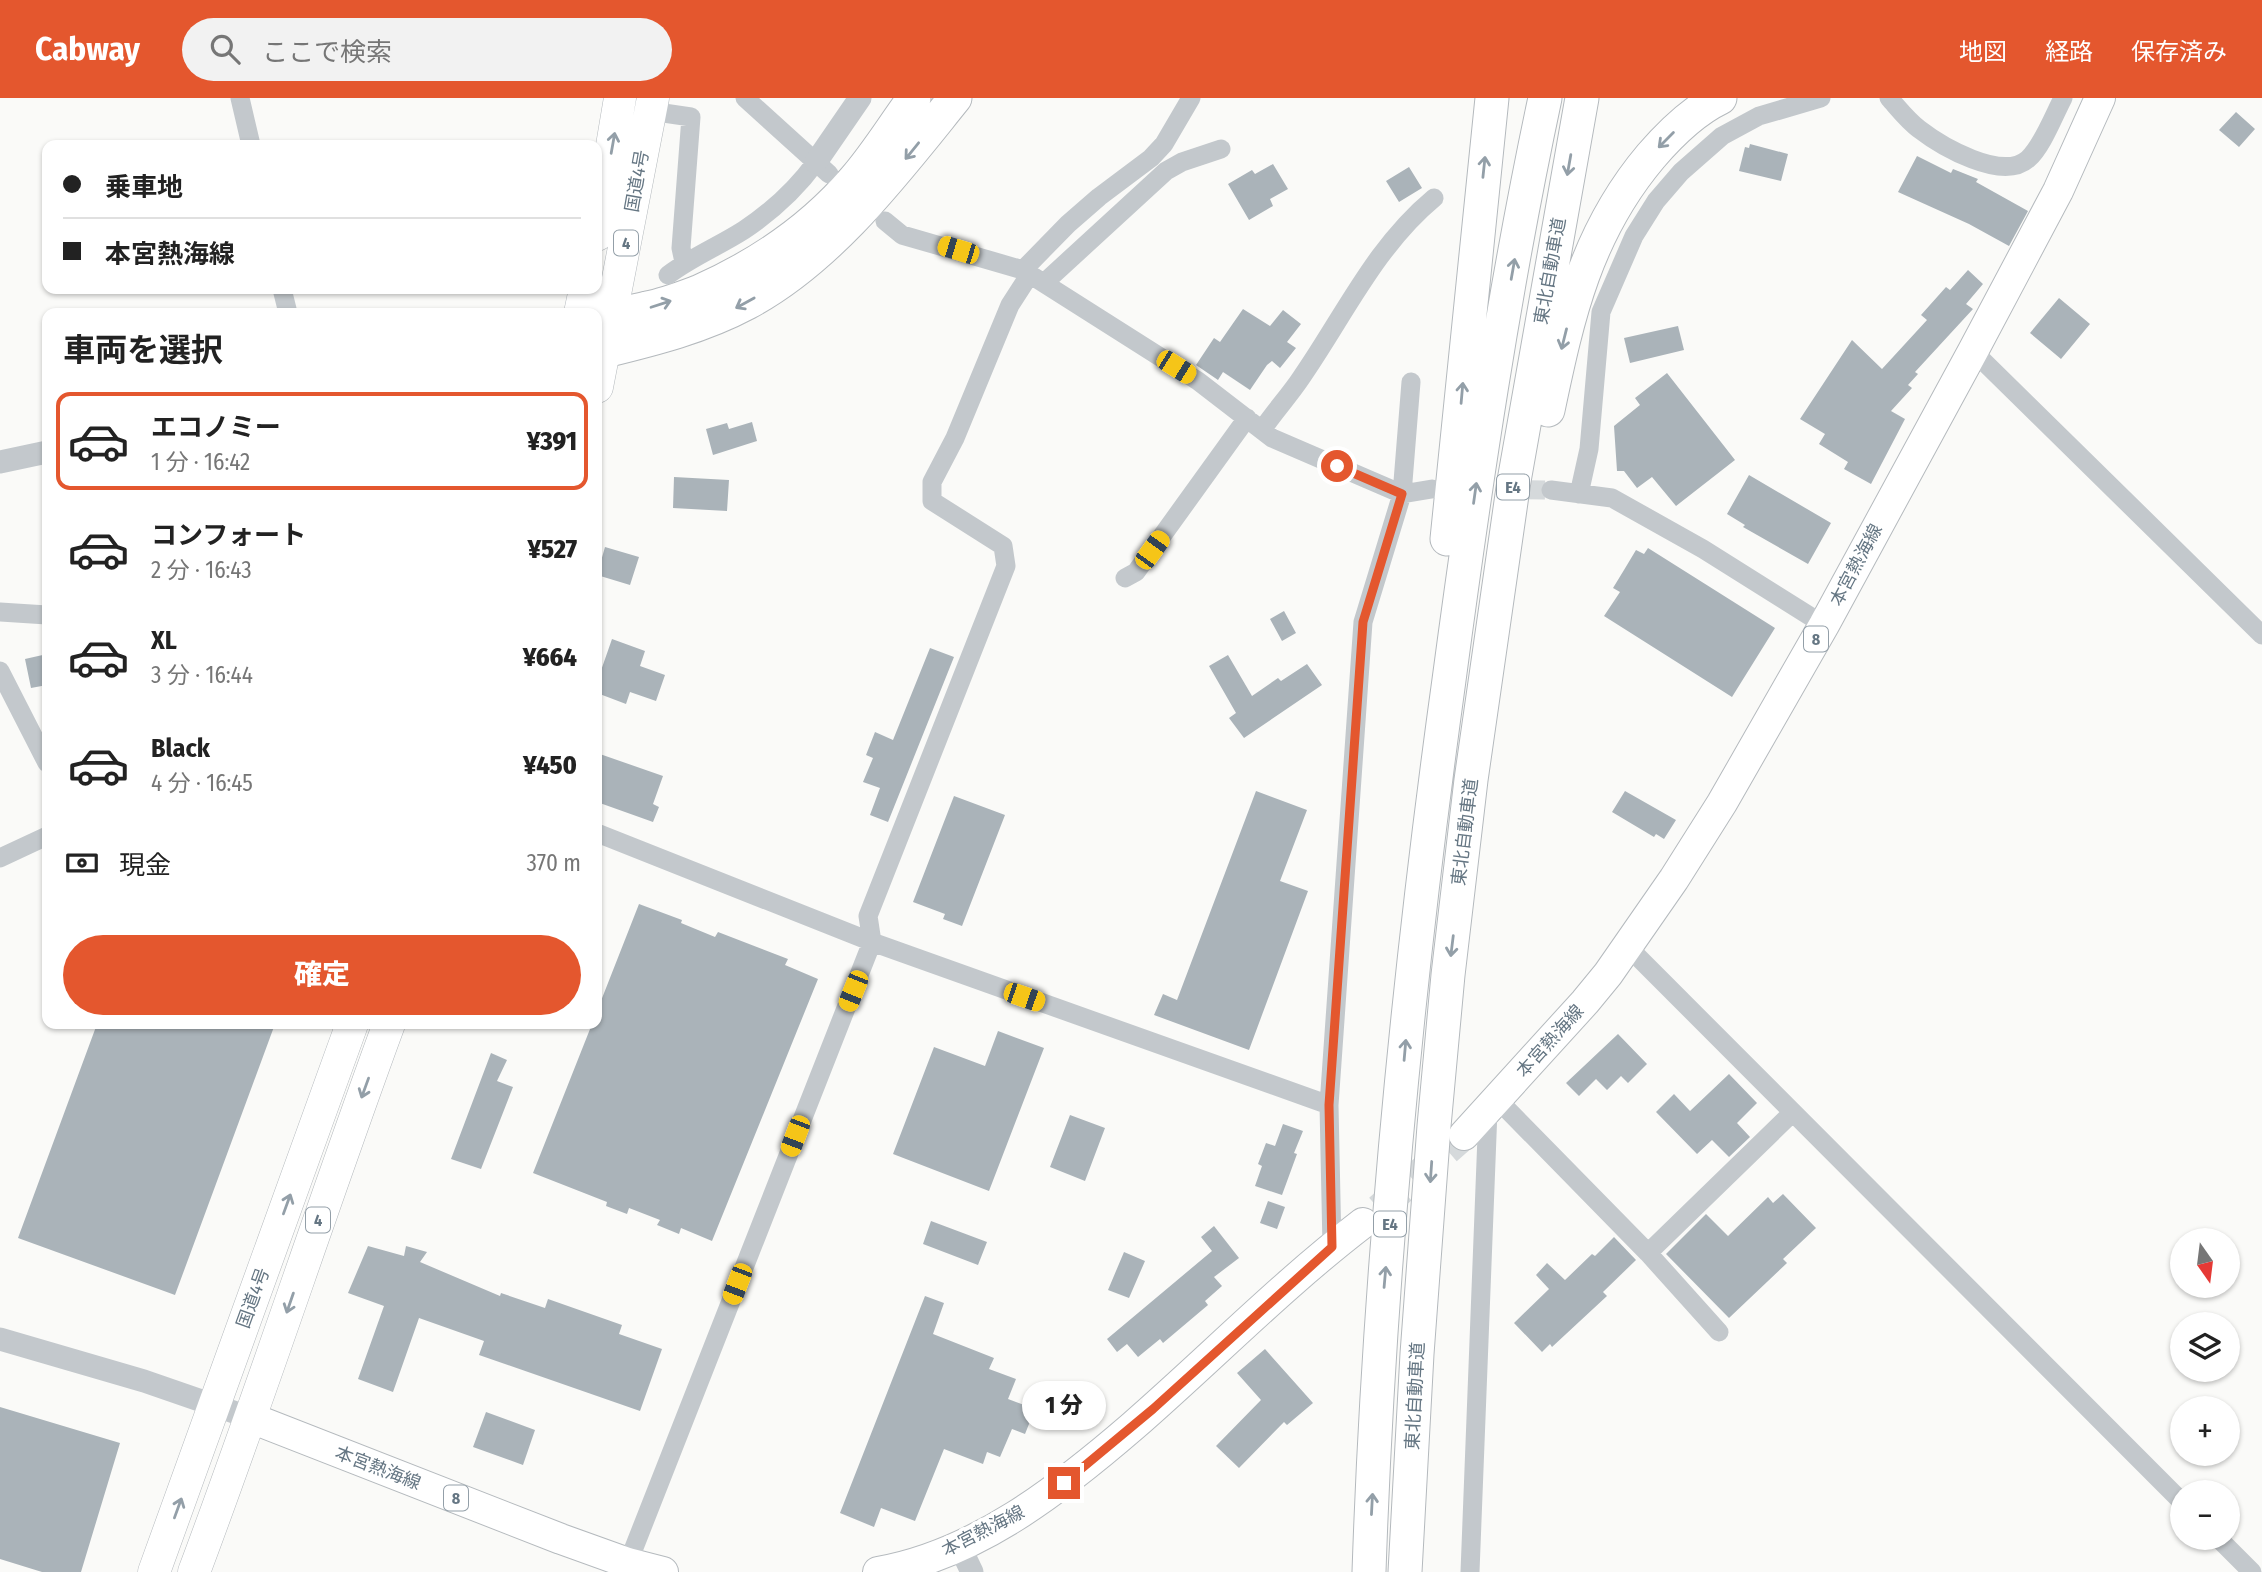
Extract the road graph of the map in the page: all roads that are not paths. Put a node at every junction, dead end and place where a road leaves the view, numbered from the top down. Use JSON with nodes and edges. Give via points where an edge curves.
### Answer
{"nodes":[{"id":1,"x":240,"y":98,"type":"edge"},
{"id":2,"x":620,"y":98,"type":"edge"},
{"id":3,"x":745,"y":98,"type":"edge"},
{"id":4,"x":860,"y":98,"type":"edge"},
{"id":5,"x":914,"y":98,"type":"edge"},
{"id":6,"x":955,"y":98,"type":"edge"},
{"id":7,"x":1191,"y":98,"type":"edge"},
{"id":8,"x":1492,"y":98,"type":"edge"},
{"id":9,"x":1545,"y":98,"type":"edge"},
{"id":10,"x":1582,"y":98,"type":"edge"},
{"id":11,"x":1720,"y":98,"type":"edge"},
{"id":12,"x":1821,"y":98,"type":"edge"},
{"id":13,"x":1889,"y":98,"type":"edge"},
{"id":14,"x":2063,"y":98,"type":"edge"},
{"id":15,"x":2100,"y":98,"type":"edge"},
{"id":16,"x":652,"y":105,"type":"edge"},
{"id":17,"x":250,"y":140,"type":"edge"},
{"id":18,"x":1221,"y":149,"type":"dead end"},
{"id":19,"x":823,"y":168,"type":"junction"},
{"id":20,"x":1434,"y":198,"type":"dead end"},
{"id":21,"x":602,"y":205,"type":"edge"},
{"id":22,"x":885,"y":221,"type":"dead end"},
{"id":23,"x":684,"y":262,"type":"junction"},
{"id":24,"x":668,"y":275,"type":"dead end"},
{"id":25,"x":1032,"y":276,"type":"junction"},
{"id":26,"x":602,"y":313,"type":"edge"},
{"id":27,"x":602,"y":328,"type":"edge"},
{"id":28,"x":602,"y":331,"type":"edge"},
{"id":29,"x":1973,"y":351,"type":"junction"},
{"id":30,"x":1411,"y":382,"type":"dead end"},
{"id":31,"x":1255,"y":424,"type":"junction"},
{"id":32,"x":42,"y":453,"type":"edge"},
{"id":33,"x":0,"y":462,"type":"edge"},
{"id":34,"x":1432,"y":489,"type":"dead end"},
{"id":35,"x":1551,"y":490,"type":"tunnel mouth"},
{"id":36,"x":1402,"y":494,"type":"junction"},
{"id":37,"x":1579,"y":494,"type":"junction"},
{"id":38,"x":1125,"y":578,"type":"dead end"},
{"id":39,"x":0,"y":612,"type":"edge"},
{"id":40,"x":42,"y":615,"type":"edge"},
{"id":41,"x":1824,"y":625,"type":"junction"},
{"id":42,"x":2262,"y":635,"type":"edge"},
{"id":43,"x":0,"y":671,"type":"edge"},
{"id":44,"x":42,"y":753,"type":"edge"},
{"id":45,"x":602,"y":836,"type":"edge"},
{"id":46,"x":42,"y":838,"type":"edge"},
{"id":47,"x":0,"y":858,"type":"edge"},
{"id":48,"x":1423,"y":876,"type":"junction"},
{"id":49,"x":1460,"y":878,"type":"junction"},
{"id":50,"x":872,"y":943,"type":"junction"},
{"id":51,"x":1628,"y":947,"type":"junction"},
{"id":52,"x":350,"y":1029,"type":"edge"},
{"id":53,"x":387,"y":1029,"type":"edge"},
{"id":54,"x":1329,"y":1105,"type":"junction"},
{"id":55,"x":1493,"y":1105,"type":"junction"},
{"id":56,"x":1793,"y":1112,"type":"junction"},
{"id":57,"x":1464,"y":1135,"type":"tunnel mouth"},
{"id":58,"x":1363,"y":1223,"type":"tunnel mouth"},
{"id":59,"x":1332,"y":1247,"type":"junction"},
{"id":60,"x":1648,"y":1253,"type":"junction"},
{"id":61,"x":1720,"y":1332,"type":"dead end"},
{"id":62,"x":0,"y":1339,"type":"edge"},
{"id":63,"x":214,"y":1406,"type":"junction"},
{"id":64,"x":251,"y":1418,"type":"junction"},
{"id":65,"x":2170,"y":1490,"type":"edge"},
{"id":66,"x":2230,"y":1550,"type":"edge"},
{"id":67,"x":628,"y":1563,"type":"junction"},
{"id":68,"x":970,"y":1565,"type":"edge"},
{"id":69,"x":154,"y":1572,"type":"edge"},
{"id":70,"x":194,"y":1572,"type":"edge"},
{"id":71,"x":663,"y":1572,"type":"edge"},
{"id":72,"x":878,"y":1572,"type":"edge"},
{"id":73,"x":1369,"y":1572,"type":"edge"},
{"id":74,"x":1405,"y":1572,"type":"edge"},
{"id":75,"x":1470,"y":1572,"type":"edge"},
{"id":76,"x":2252,"y":1572,"type":"edge"}],
"edges":[{"from":1,"to":17,"type":"street"},
{"from":21,"to":2,"type":"highway","name":"国道4号","number":"4","one_way":true},
{"from":3,"to":19,"type":"street"},
{"from":4,"to":19,"type":"street"},
{"from":27,"to":5,"type":"highway","one_way":true,"via":[[695,293],[774,251],[854,180]]},
{"from":6,"to":28,"type":"highway","one_way":true,"via":[[873,199],[796,270],[749,302],[659,338]]},
{"from":7,"to":25,"type":"street","via":[[1164,144],[1068,224]]},
{"from":48,"to":8,"type":"highway","one_way":true,"via":[[1432,681]]},
{"from":48,"to":9,"type":"highway","name":"東北自動車道","number":"E4","one_way":true,"via":[[1477,479]]},
{"from":10,"to":49,"type":"highway","name":"東北自動車道","number":"E4","one_way":true,"via":[[1506,535]]},
{"from":11,"to":49,"type":"highway","one_way":true,"via":[[1688,119],[1641,168],[1610,212],[1577,290],[1548,410],[1500,687]]},
{"from":12,"to":37,"type":"street","via":[[1759,117],[1722,136],[1681,172],[1634,236],[1601,312],[1589,449]]},
{"from":13,"to":14,"type":"street","via":[[1918,129],[1961,156],[2009,167],[2027,160],[2036,149]]},
{"from":15,"to":29,"type":"main road","name":"本宮熱海線","number":"8","via":[[2058,191]]},
{"from":16,"to":23,"type":"street","via":[[691,117],[681,248]]},
{"from":16,"to":26,"type":"highway","name":"国道4号","number":"4"},
{"from":18,"to":25,"type":"street","via":[[1166,171]]},
{"from":19,"to":23,"type":"street","via":[[804,178],[744,230]]},
{"from":20,"to":31,"type":"street","via":[[1380,254],[1300,379]]},
{"from":22,"to":25,"type":"street","via":[[902,234]]},
{"from":23,"to":24,"type":"street"},
{"from":25,"to":31,"type":"street","via":[[1198,381]]},
{"from":25,"to":50,"type":"street","via":[[1010,305],[932,482],[932,500],[1003,546],[1006,566],[868,916]]},
{"from":29,"to":41,"type":"main road","name":"本宮熱海線","number":"8"},
{"from":29,"to":42,"type":"street"},
{"from":30,"to":36,"type":"street"},
{"from":31,"to":36,"type":"street","via":[[1272,438]]},
{"from":31,"to":38,"type":"street","via":[[1136,572]]},
{"from":32,"to":33,"type":"street"},
{"from":34,"to":36,"type":"street"},
{"from":35,"to":37,"type":"street"},
{"from":36,"to":54,"type":"street","via":[[1363,622]]},
{"from":37,"to":41,"type":"street","via":[[1612,498]]},
{"from":39,"to":40,"type":"street"},
{"from":41,"to":51,"type":"main road","name":"本宮熱海線","number":"8","via":[[1722,803]]},
{"from":43,"to":44,"type":"street"},
{"from":45,"to":50,"type":"street"},
{"from":46,"to":47,"type":"street"},
{"from":73,"to":48,"type":"highway","name":"東北自動車道","number":"E4","one_way":true,"via":[[1380,1341]]},
{"from":49,"to":74,"type":"highway","name":"東北自動車道","number":"E4","one_way":true,"via":[[1433,1140]]},
{"from":50,"to":54,"type":"street"},
{"from":50,"to":67,"type":"street"},
{"from":51,"to":55,"type":"main road","name":"本宮熱海線","number":"8"},
{"from":51,"to":56,"type":"street"},
{"from":63,"to":52,"type":"highway","name":"国道4号","number":"4","one_way":true},
{"from":53,"to":64,"type":"highway","name":"国道4号","number":"4","one_way":true},
{"from":54,"to":59,"type":"street"},
{"from":55,"to":57,"type":"main road","name":"本宮熱海線","number":"8"},
{"from":55,"to":60,"type":"street"},
{"from":55,"to":75,"type":"street"},
{"from":56,"to":60,"type":"street"},
{"from":56,"to":65,"type":"street"},
{"from":58,"to":59,"type":"main road","name":"本宮熱海線"},
{"from":59,"to":68,"type":"main road","name":"本宮熱海線","via":[[1082,1470],[1014,1517]]},
{"from":60,"to":61,"type":"street"},
{"from":62,"to":63,"type":"street"},
{"from":63,"to":64,"type":"street"},
{"from":69,"to":63,"type":"highway","name":"国道4号","number":"4","one_way":true},
{"from":64,"to":67,"type":"main road","name":"本宮熱海線","number":"8"},
{"from":64,"to":70,"type":"highway","name":"国道4号","number":"4"},
{"from":66,"to":76,"type":"street"},
{"from":67,"to":71,"type":"main road","name":"本宮熱海線","number":"8"},
{"from":68,"to":72,"type":"main road","name":"本宮熱海線"}]}
